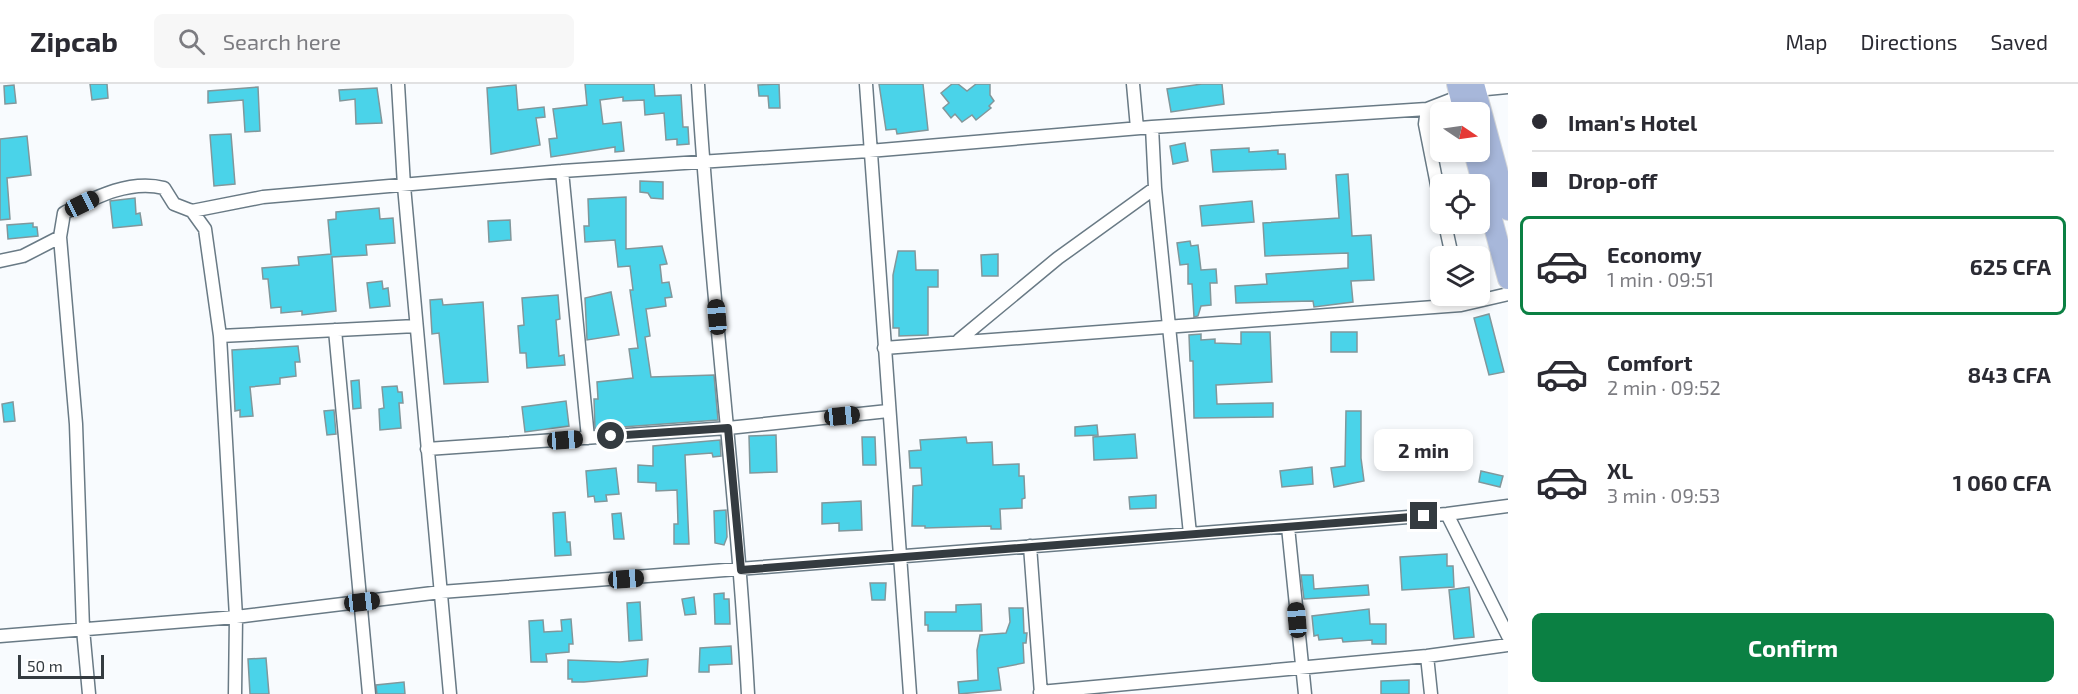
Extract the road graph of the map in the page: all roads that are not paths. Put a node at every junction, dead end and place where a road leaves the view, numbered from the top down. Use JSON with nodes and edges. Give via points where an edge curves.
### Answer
{"nodes":[{"id":1,"x":398,"y":84,"type":"edge"},
{"id":2,"x":698,"y":84,"type":"edge"},
{"id":3,"x":866,"y":84,"type":"edge"},
{"id":4,"x":1132,"y":84,"type":"edge"},
{"id":5,"x":1508,"y":87,"type":"edge"},
{"id":6,"x":1466,"y":93,"type":"edge"},
{"id":7,"x":1427,"y":109,"type":"junction"},
{"id":8,"x":1152,"y":127,"type":"junction"},
{"id":9,"x":1137,"y":128,"type":"junction"},
{"id":10,"x":869,"y":151,"type":"junction"},
{"id":11,"x":703,"y":162,"type":"junction"},
{"id":12,"x":1477,"y":162,"type":"edge"},
{"id":13,"x":562,"y":171,"type":"junction"},
{"id":14,"x":1435,"y":174,"type":"edge"},
{"id":15,"x":404,"y":186,"type":"junction"},
{"id":16,"x":1155,"y":188,"type":"junction"},
{"id":17,"x":1508,"y":210,"type":"edge"},
{"id":18,"x":192,"y":211,"type":"junction"},
{"id":19,"x":60,"y":237,"type":"junction"},
{"id":20,"x":0,"y":261,"type":"edge"},
{"id":21,"x":1508,"y":279,"type":"edge"},
{"id":22,"x":1508,"y":294,"type":"edge"},
{"id":23,"x":1490,"y":296,"type":"edge"},
{"id":24,"x":1430,"y":303,"type":"edge"},
{"id":25,"x":416,"y":326,"type":"junction"},
{"id":26,"x":1169,"y":327,"type":"junction"},
{"id":27,"x":335,"y":330,"type":"junction"},
{"id":28,"x":220,"y":336,"type":"junction"},
{"id":29,"x":959,"y":340,"type":"junction"},
{"id":30,"x":884,"y":348,"type":"junction"},
{"id":31,"x":888,"y":411,"type":"junction"},
{"id":32,"x":728,"y":428,"type":"junction"},
{"id":33,"x":588,"y":438,"type":"junction"},
{"id":34,"x":427,"y":449,"type":"junction"},
{"id":35,"x":1508,"y":506,"type":"edge"},
{"id":36,"x":1447,"y":514,"type":"junction"},
{"id":37,"x":1288,"y":527,"type":"junction"},
{"id":38,"x":1190,"y":534,"type":"junction"},
{"id":39,"x":1030,"y":546,"type":"junction"},
{"id":40,"x":900,"y":557,"type":"junction"},
{"id":41,"x":741,"y":570,"type":"junction"},
{"id":42,"x":441,"y":592,"type":"junction"},
{"id":43,"x":362,"y":602,"type":"junction"},
{"id":44,"x":236,"y":617,"type":"junction"},
{"id":45,"x":83,"y":629,"type":"junction"},
{"id":46,"x":0,"y":636,"type":"edge"},
{"id":47,"x":1508,"y":636,"type":"edge"},
{"id":48,"x":1508,"y":645,"type":"edge"},
{"id":49,"x":1427,"y":656,"type":"junction"},
{"id":50,"x":1301,"y":667,"type":"junction"},
{"id":51,"x":1041,"y":693,"type":"edge"},
{"id":52,"x":89,"y":694,"type":"edge"},
{"id":53,"x":235,"y":694,"type":"edge"},
{"id":54,"x":369,"y":694,"type":"edge"},
{"id":55,"x":450,"y":694,"type":"edge"},
{"id":56,"x":748,"y":694,"type":"edge"},
{"id":57,"x":910,"y":694,"type":"edge"},
{"id":58,"x":1305,"y":694,"type":"edge"},
{"id":59,"x":1431,"y":694,"type":"edge"}],
"edges":[{"from":1,"to":15,"type":"street"},
{"from":2,"to":11,"type":"street"},
{"from":3,"to":10,"type":"street"},
{"from":4,"to":9,"type":"street"},
{"from":5,"to":6,"type":"street"},
{"from":6,"to":7,"type":"street"},
{"from":6,"to":17,"type":"main road"},
{"from":7,"to":8,"type":"street"},
{"from":7,"to":14,"type":"street","via":[[1425,124]]},
{"from":8,"to":9,"type":"street"},
{"from":8,"to":16,"type":"street"},
{"from":9,"to":10,"type":"street"},
{"from":10,"to":11,"type":"street"},
{"from":10,"to":30,"type":"street"},
{"from":11,"to":13,"type":"street"},
{"from":11,"to":32,"type":"street"},
{"from":12,"to":21,"type":"main road"},
{"from":13,"to":15,"type":"street"},
{"from":13,"to":33,"type":"street"},
{"from":15,"to":18,"type":"street","via":[[263,197]]},
{"from":15,"to":25,"type":"street"},
{"from":16,"to":26,"type":"street"},
{"from":16,"to":29,"type":"street","via":[[1058,258]]},
{"from":18,"to":19,"type":"street","via":[[174,204],[164,188],[150,184],[118,190],[64,213]]},
{"from":18,"to":28,"type":"street","via":[[205,229]]},
{"from":19,"to":20,"type":"street","via":[[23,256]]},
{"from":19,"to":45,"type":"street","via":[[76,424]]},
{"from":22,"to":23,"type":"street"},
{"from":24,"to":26,"type":"street"},
{"from":25,"to":27,"type":"street"},
{"from":25,"to":34,"type":"street"},
{"from":26,"to":29,"type":"street"},
{"from":26,"to":38,"type":"street"},
{"from":27,"to":28,"type":"street"},
{"from":27,"to":43,"type":"street"},
{"from":28,"to":44,"type":"street"},
{"from":29,"to":30,"type":"street"},
{"from":30,"to":31,"type":"street"},
{"from":31,"to":32,"type":"street"},
{"from":31,"to":40,"type":"street"},
{"from":32,"to":33,"type":"street"},
{"from":32,"to":41,"type":"street"},
{"from":33,"to":34,"type":"street"},
{"from":34,"to":42,"type":"street"},
{"from":35,"to":36,"type":"street"},
{"from":36,"to":37,"type":"street"},
{"from":36,"to":47,"type":"street"},
{"from":37,"to":38,"type":"street"},
{"from":37,"to":50,"type":"street"},
{"from":38,"to":39,"type":"street"},
{"from":39,"to":40,"type":"street"},
{"from":39,"to":51,"type":"street"},
{"from":40,"to":41,"type":"street"},
{"from":40,"to":57,"type":"street"},
{"from":41,"to":42,"type":"street"},
{"from":41,"to":56,"type":"street"},
{"from":42,"to":43,"type":"street"},
{"from":42,"to":55,"type":"street"},
{"from":43,"to":44,"type":"street"},
{"from":43,"to":54,"type":"street"},
{"from":44,"to":45,"type":"street"},
{"from":44,"to":53,"type":"street"},
{"from":45,"to":46,"type":"street"},
{"from":45,"to":52,"type":"street"},
{"from":48,"to":49,"type":"street"},
{"from":49,"to":50,"type":"street"},
{"from":49,"to":59,"type":"street"},
{"from":50,"to":51,"type":"street"},
{"from":50,"to":58,"type":"street"}]}
